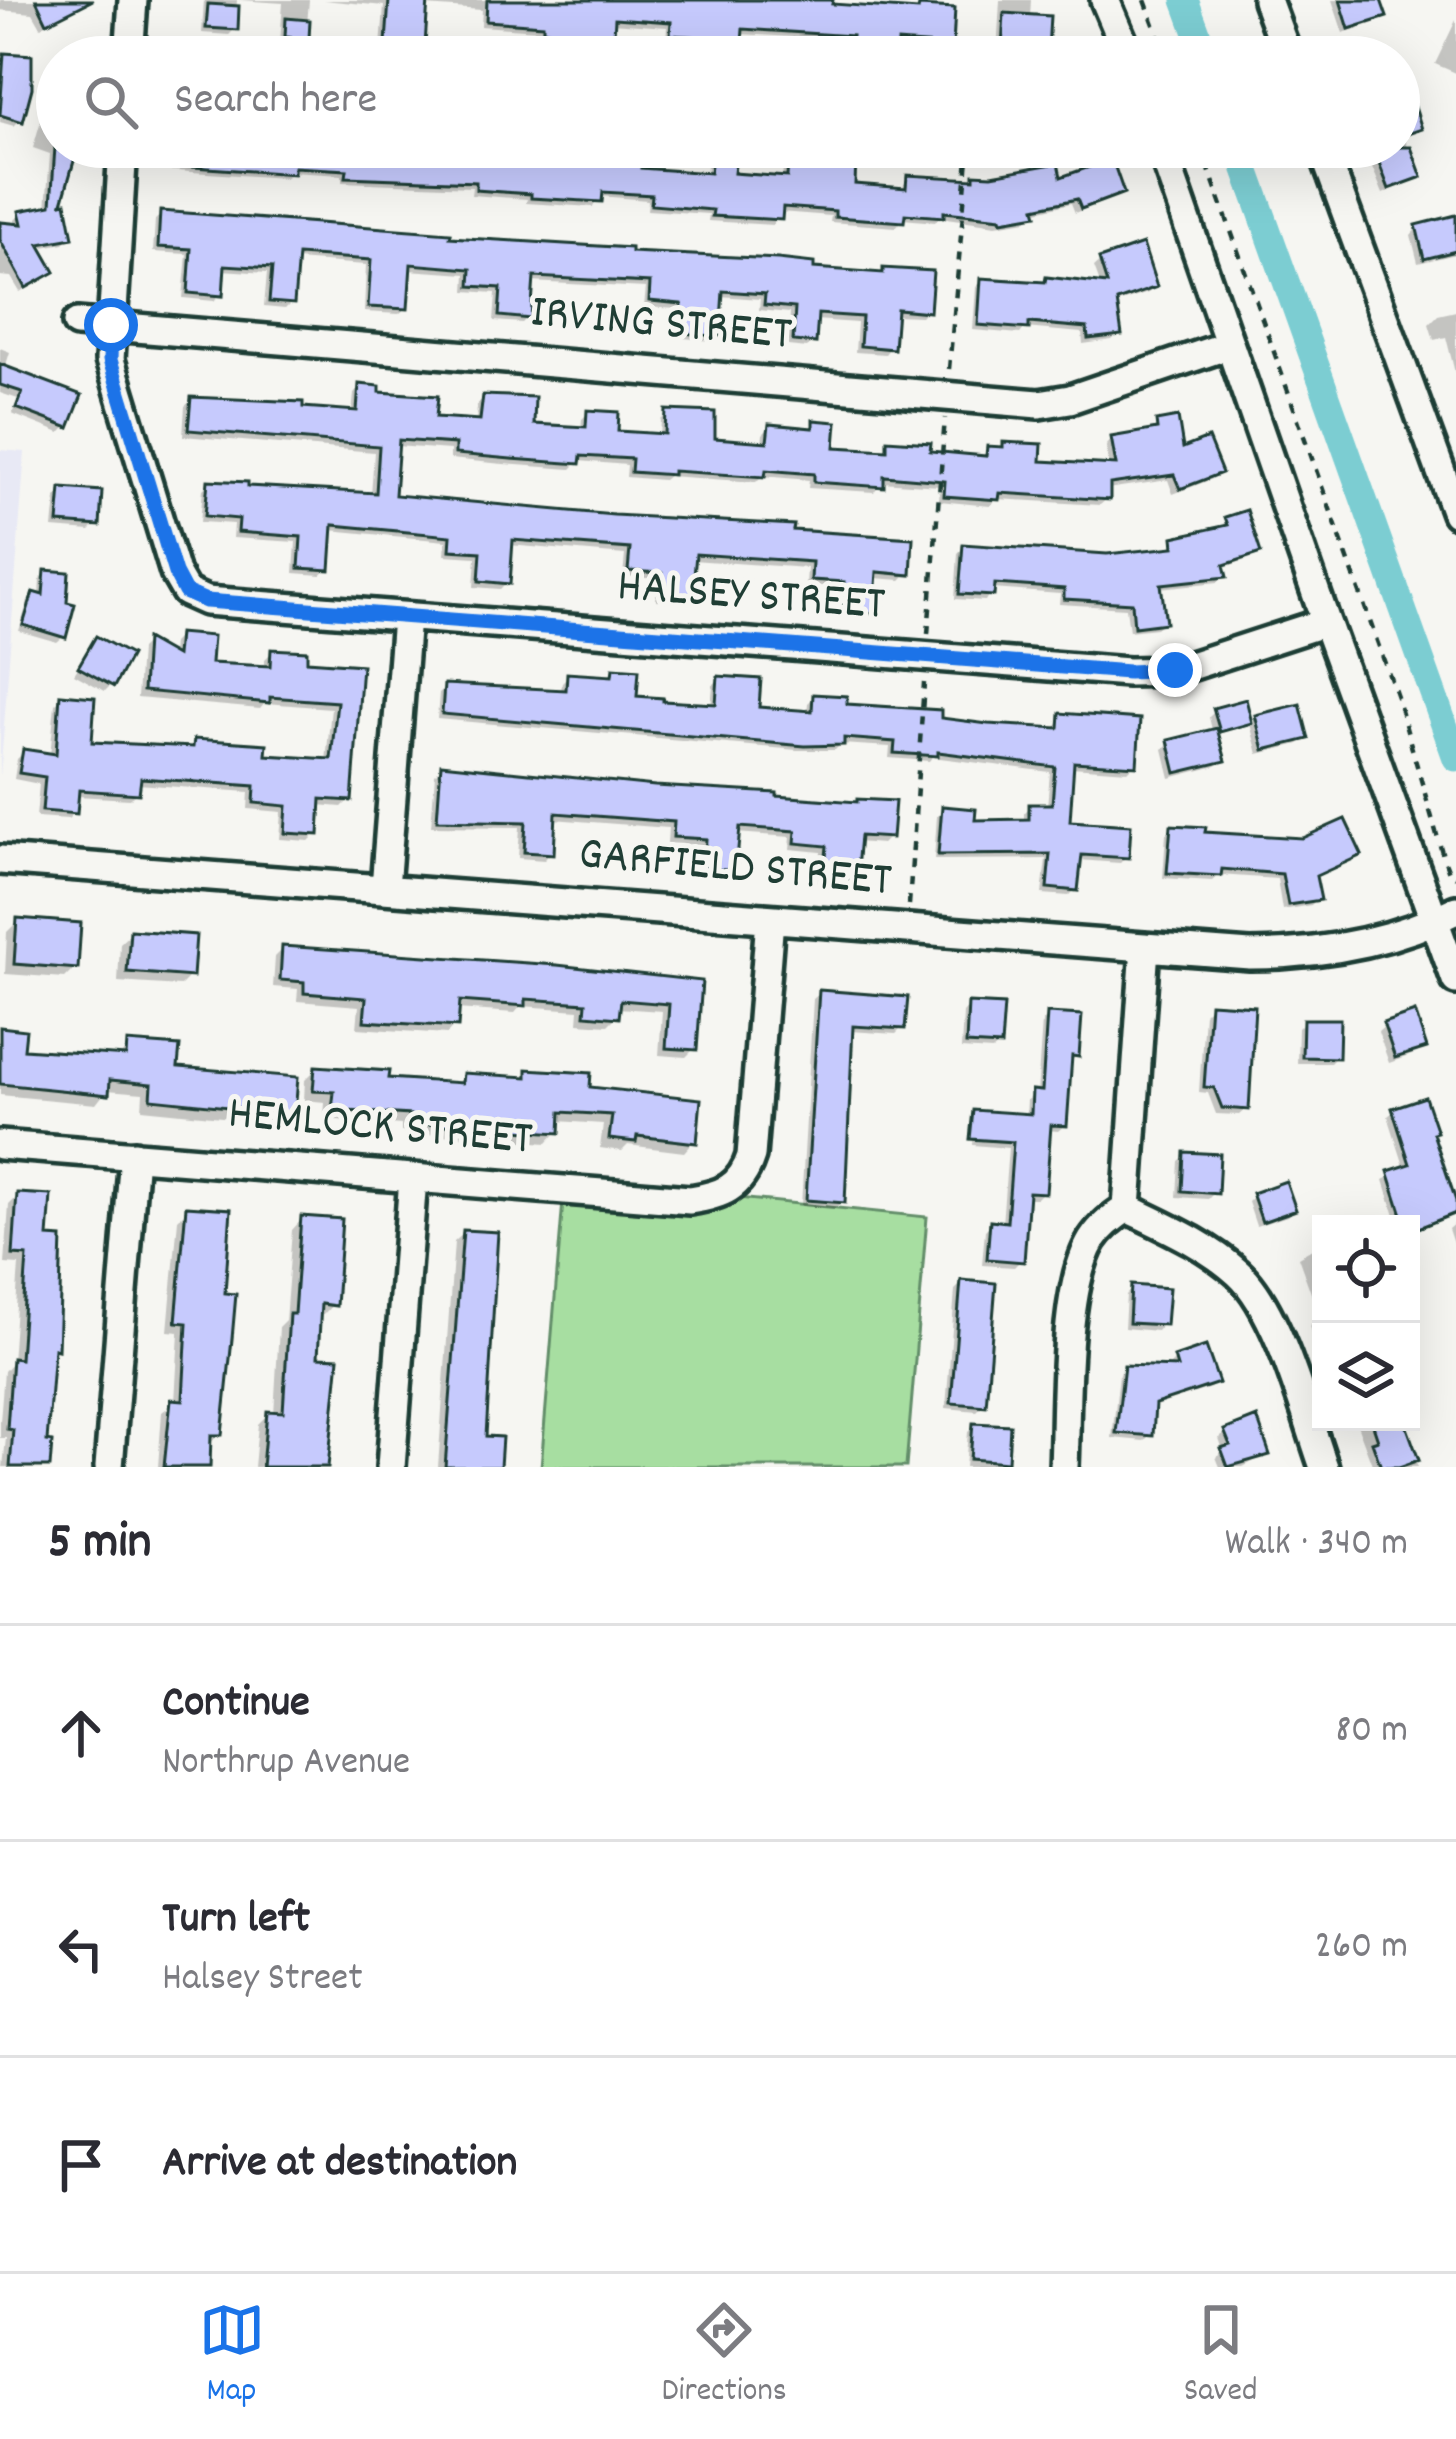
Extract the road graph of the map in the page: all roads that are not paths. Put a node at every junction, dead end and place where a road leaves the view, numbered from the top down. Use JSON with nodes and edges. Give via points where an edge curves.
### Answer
{"nodes":[{"id":1,"x":133,"y":0,"type":"edge"},
{"id":2,"x":1105,"y":0,"type":"edge"},
{"id":3,"x":1268,"y":0,"type":"edge"},
{"id":4,"x":130,"y":36,"type":"edge"},
{"id":5,"x":1120,"y":36,"type":"edge"},
{"id":6,"x":1281,"y":36,"type":"edge"},
{"id":7,"x":122,"y":168,"type":"edge"},
{"id":8,"x":1169,"y":168,"type":"edge"},
{"id":9,"x":1330,"y":168,"type":"edge"},
{"id":10,"x":77,"y":323,"type":"dead end"},
{"id":11,"x":111,"y":325,"type":"junction"},
{"id":12,"x":1228,"y":345,"type":"junction"},
{"id":13,"x":1456,"y":513,"type":"edge"},
{"id":14,"x":406,"y":617,"type":"junction"},
{"id":15,"x":1326,"y":622,"type":"junction"},
{"id":16,"x":0,"y":860,"type":"edge"},
{"id":17,"x":385,"y":887,"type":"junction"},
{"id":18,"x":1445,"y":916,"type":"edge"},
{"id":19,"x":770,"y":919,"type":"junction"},
{"id":20,"x":1145,"y":947,"type":"junction"},
{"id":21,"x":1456,"y":980,"type":"edge"},
{"id":22,"x":0,"y":1145,"type":"edge"},
{"id":23,"x":134,"y":1155,"type":"junction"},
{"id":24,"x":413,"y":1178,"type":"junction"},
{"id":25,"x":1127,"y":1208,"type":"junction"},
{"id":26,"x":110,"y":1467,"type":"edge"},
{"id":27,"x":391,"y":1467,"type":"edge"},
{"id":28,"x":1064,"y":1467,"type":"edge"},
{"id":29,"x":1324,"y":1467,"type":"edge"}],
"edges":[{"from":1,"to":4,"type":"street"},
{"from":2,"to":5,"type":"street"},
{"from":3,"to":6,"type":"street"},
{"from":7,"to":11,"type":"street"},
{"from":8,"to":12,"type":"street"},
{"from":9,"to":13,"type":"street"},
{"from":10,"to":11,"type":"street","name":"IRVING STREET"},
{"from":11,"to":12,"type":"street","name":"IRVING STREET","via":[[1039,404]]},
{"from":11,"to":14,"type":"street","name":"HALSEY STREET","via":[[110,360],[185,592],[206,601]]},
{"from":12,"to":15,"type":"street"},
{"from":14,"to":15,"type":"street","name":"HALSEY STREET","via":[[1128,672],[1175,670]]},
{"from":14,"to":17,"type":"street"},
{"from":15,"to":18,"type":"street"},
{"from":16,"to":17,"type":"street","name":"GARFIELD STREET"},
{"from":17,"to":19,"type":"street","name":"GARFIELD STREET"},
{"from":18,"to":20,"type":"street","name":"GARFIELD STREET","via":[[1364,944],[1298,954]]},
{"from":18,"to":21,"type":"street"},
{"from":19,"to":20,"type":"street","name":"GARFIELD STREET"},
{"from":19,"to":24,"type":"street","name":"HEMLOCK STREET","via":[[752,1156],[746,1175],[718,1196]]},
{"from":20,"to":25,"type":"street"},
{"from":22,"to":23,"type":"street","name":"HEMLOCK STREET"},
{"from":23,"to":24,"type":"street","name":"HEMLOCK STREET"},
{"from":23,"to":26,"type":"street"},
{"from":24,"to":27,"type":"street"},
{"from":25,"to":28,"type":"street","via":[[1090,1242],[1074,1285]]},
{"from":25,"to":29,"type":"street","via":[[1241,1276],[1263,1305]]}]}
